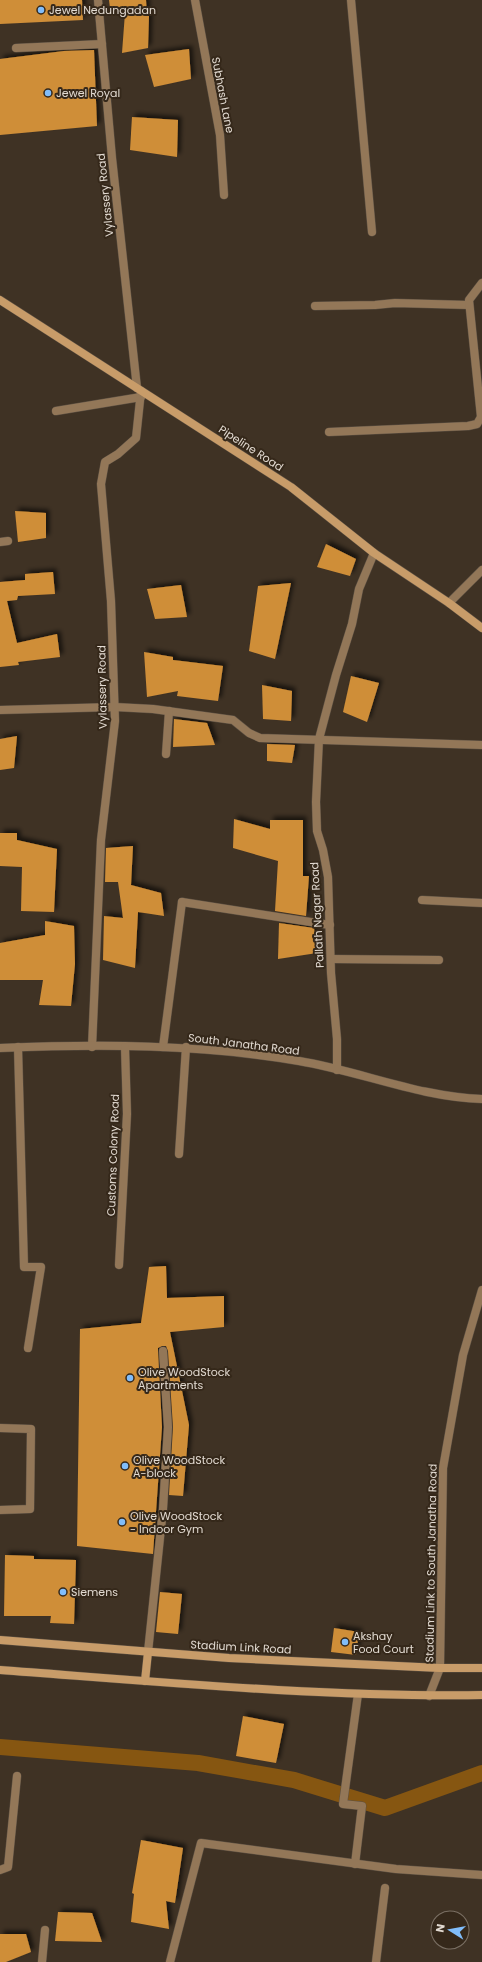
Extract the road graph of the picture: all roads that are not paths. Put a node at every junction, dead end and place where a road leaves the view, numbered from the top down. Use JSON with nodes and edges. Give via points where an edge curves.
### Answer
{"nodes":[{"id":1,"x":98,"y":0,"type":"edge"},
{"id":2,"x":195,"y":0,"type":"edge"},
{"id":3,"x":351,"y":0,"type":"edge"},
{"id":4,"x":102,"y":44,"type":"junction"},
{"id":5,"x":16,"y":48,"type":"dead end"},
{"id":6,"x":224,"y":195,"type":"dead end"},
{"id":7,"x":372,"y":232,"type":"dead end"},
{"id":8,"x":482,"y":283,"type":"edge"},
{"id":9,"x":0,"y":300,"type":"edge"},
{"id":10,"x":469,"y":305,"type":"junction"},
{"id":11,"x":315,"y":306,"type":"dead end"},
{"id":12,"x":140,"y":392,"type":"junction"},
{"id":13,"x":56,"y":411,"type":"dead end"},
{"id":14,"x":329,"y":432,"type":"dead end"},
{"id":15,"x":374,"y":553,"type":"junction"},
{"id":16,"x":482,"y":570,"type":"edge"},
{"id":17,"x":449,"y":603,"type":"junction"},
{"id":18,"x":482,"y":628,"type":"edge"},
{"id":19,"x":115,"y":707,"type":"junction"},
{"id":20,"x":0,"y":710,"type":"edge"},
{"id":21,"x":169,"y":711,"type":"junction"},
{"id":22,"x":319,"y":739,"type":"junction"},
{"id":23,"x":482,"y":746,"type":"edge"},
{"id":24,"x":166,"y":754,"type":"dead end"},
{"id":25,"x":422,"y":900,"type":"dead end"},
{"id":26,"x":482,"y":903,"type":"edge"},
{"id":27,"x":330,"y":925,"type":"junction"},
{"id":28,"x":331,"y":959,"type":"junction"},
{"id":29,"x":439,"y":960,"type":"dead end"},
{"id":30,"x":92,"y":1046,"type":"junction"},
{"id":31,"x":125,"y":1047,"type":"junction"},
{"id":32,"x":163,"y":1047,"type":"junction"},
{"id":33,"x":186,"y":1047,"type":"junction"},
{"id":34,"x":0,"y":1048,"type":"edge"},
{"id":35,"x":18,"y":1048,"type":"junction"},
{"id":36,"x":337,"y":1070,"type":"junction"},
{"id":37,"x":482,"y":1099,"type":"edge"},
{"id":38,"x":179,"y":1154,"type":"dead end"},
{"id":39,"x":119,"y":1265,"type":"dead end"},
{"id":40,"x":482,"y":1290,"type":"edge"},
{"id":41,"x":28,"y":1348,"type":"dead end"},
{"id":42,"x":163,"y":1351,"type":"dead end"},
{"id":43,"x":0,"y":1428,"type":"edge"},
{"id":44,"x":0,"y":1510,"type":"edge"},
{"id":45,"x":0,"y":1640,"type":"edge"},
{"id":46,"x":148,"y":1652,"type":"junction"},
{"id":47,"x":440,"y":1668,"type":"junction"},
{"id":48,"x":482,"y":1668,"type":"edge"},
{"id":49,"x":0,"y":1670,"type":"edge"},
{"id":50,"x":145,"y":1681,"type":"junction"},
{"id":51,"x":358,"y":1694,"type":"junction"},
{"id":52,"x":482,"y":1695,"type":"edge"},
{"id":53,"x":429,"y":1696,"type":"junction"},
{"id":54,"x":17,"y":1776,"type":"dead end"},
{"id":55,"x":355,"y":1864,"type":"junction"},
{"id":56,"x":0,"y":1870,"type":"edge"},
{"id":57,"x":482,"y":1875,"type":"edge"},
{"id":58,"x":386,"y":1888,"type":"dead end"},
{"id":59,"x":45,"y":1930,"type":"dead end"},
{"id":60,"x":42,"y":1962,"type":"edge"},
{"id":61,"x":170,"y":1962,"type":"edge"},
{"id":62,"x":376,"y":1962,"type":"edge"}],
"edges":[{"from":1,"to":4,"type":"street","name":"Vylassery Road"},
{"from":2,"to":6,"type":"street","name":"Subhash Lane","via":[[220,135]]},
{"from":3,"to":7,"type":"street"},
{"from":4,"to":5,"type":"street"},
{"from":4,"to":12,"type":"street","name":"Vylassery Road","via":[[112,166]]},
{"from":8,"to":10,"type":"street","via":[[469,300]]},
{"from":9,"to":12,"type":"street","name":"Pipeline Road"},
{"from":10,"to":11,"type":"street","via":[[395,303]]},
{"from":10,"to":14,"type":"street","via":[[481,417],[477,424]]},
{"from":12,"to":13,"type":"street"},
{"from":12,"to":15,"type":"street","name":"Pipeline Road","via":[[291,487]]},
{"from":12,"to":19,"type":"street","name":"Vylassery Road","via":[[136,438],[105,462],[101,484],[111,602]]},
{"from":15,"to":17,"type":"street","name":"Pipeline Road"},
{"from":15,"to":22,"type":"street","name":"Pallath Nagar Road","via":[[359,589],[352,624]]},
{"from":16,"to":17,"type":"street"},
{"from":17,"to":18,"type":"street","name":"Pipeline Road"},
{"from":19,"to":20,"type":"street"},
{"from":19,"to":21,"type":"street"},
{"from":19,"to":30,"type":"street","name":"Vylassery Road","via":[[101,840]]},
{"from":21,"to":22,"type":"street","via":[[234,720],[260,738]]},
{"from":21,"to":24,"type":"street"},
{"from":22,"to":23,"type":"street"},
{"from":22,"to":27,"type":"street","name":"Pallath Nagar Road","via":[[317,831],[328,876]]},
{"from":25,"to":26,"type":"street"},
{"from":27,"to":28,"type":"street","name":"Pallath Nagar Road"},
{"from":27,"to":32,"type":"street","via":[[182,902]]},
{"from":28,"to":29,"type":"street"},
{"from":28,"to":36,"type":"street","name":"Pallath Nagar Road"},
{"from":30,"to":31,"type":"street","name":"South Janatha Road"},
{"from":30,"to":35,"type":"street","name":"South Janatha Road"},
{"from":31,"to":32,"type":"street","name":"South Janatha Road"},
{"from":31,"to":39,"type":"street","name":"Customs Colony Road","via":[[127,1114]]},
{"from":32,"to":33,"type":"street","name":"South Janatha Road"},
{"from":33,"to":36,"type":"street","name":"South Janatha Road","via":[[299,1061]]},
{"from":33,"to":38,"type":"street"},
{"from":34,"to":35,"type":"street","name":"South Janatha Road"},
{"from":35,"to":41,"type":"street","via":[[24,1266],[41,1267]]},
{"from":36,"to":37,"type":"street","name":"South Janatha Road","via":[[453,1098]]},
{"from":40,"to":47,"type":"street","name":"Stadium Link to South Janatha Road","via":[[463,1355],[443,1468]]},
{"from":42,"to":46,"type":"street","via":[[168,1427],[163,1509]]},
{"from":43,"to":44,"type":"street","via":[[31,1429],[30,1508]]},
{"from":45,"to":46,"type":"street","name":"Stadium Link Road"},
{"from":46,"to":47,"type":"street","name":"Stadium Link Road"},
{"from":46,"to":50,"type":"street"},
{"from":47,"to":48,"type":"street","name":"Stadium Link Road"},
{"from":47,"to":53,"type":"street","name":"Stadium Link to South Janatha Road"},
{"from":49,"to":50,"type":"street"},
{"from":50,"to":51,"type":"street"},
{"from":51,"to":53,"type":"street"},
{"from":51,"to":55,"type":"street","via":[[343,1804],[362,1806]]},
{"from":52,"to":53,"type":"street"},
{"from":54,"to":56,"type":"street","via":[[8,1867]]},
{"from":55,"to":57,"type":"street"},
{"from":55,"to":61,"type":"street","via":[[202,1843]]},
{"from":58,"to":62,"type":"street"},
{"from":59,"to":60,"type":"street"}]}
